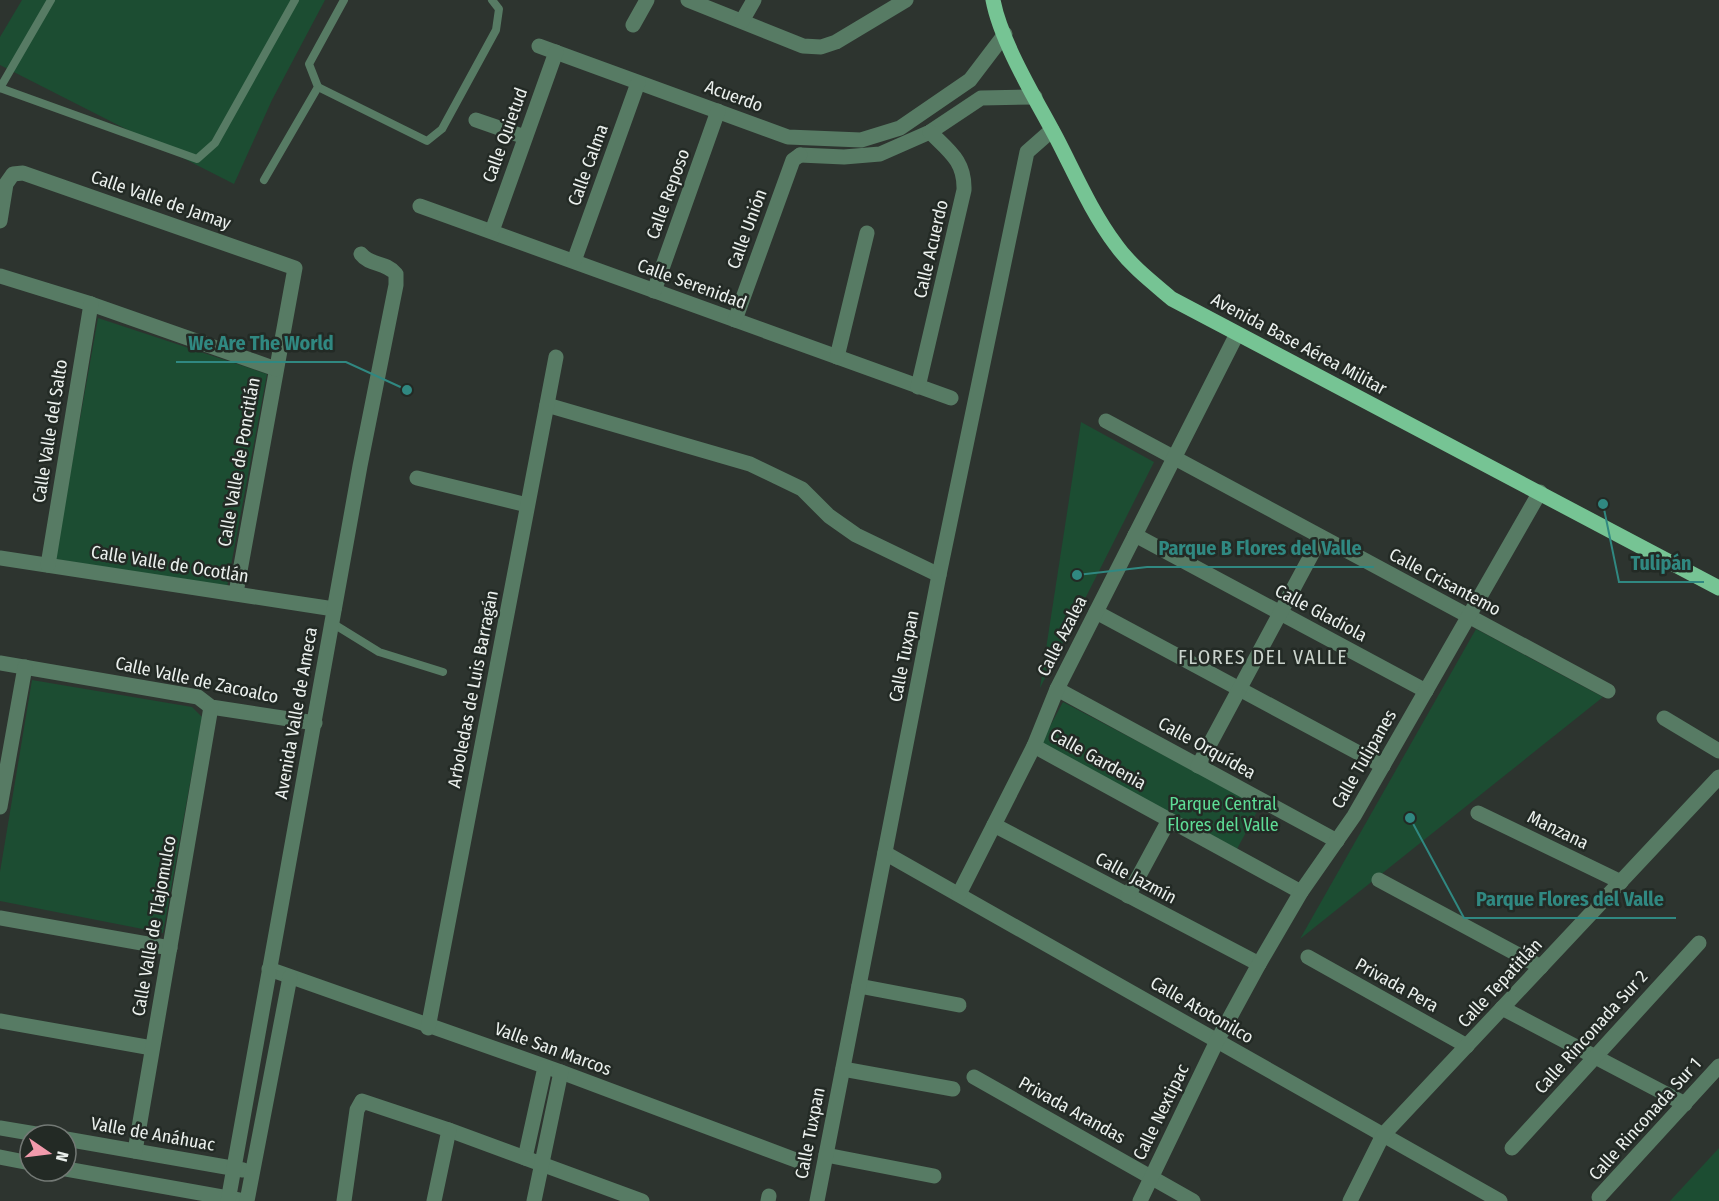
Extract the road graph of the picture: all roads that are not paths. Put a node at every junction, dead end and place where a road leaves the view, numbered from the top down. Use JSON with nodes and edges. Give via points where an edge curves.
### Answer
{"nodes":[{"id":1,"x":51,"y":0,"type":"edge"},
{"id":2,"x":295,"y":0,"type":"edge"},
{"id":3,"x":344,"y":0,"type":"edge"},
{"id":4,"x":492,"y":0,"type":"edge"},
{"id":5,"x":647,"y":0,"type":"edge"},
{"id":6,"x":688,"y":0,"type":"edge"},
{"id":7,"x":754,"y":0,"type":"edge"},
{"id":8,"x":906,"y":0,"type":"edge"},
{"id":9,"x":993,"y":0,"type":"edge"},
{"id":10,"x":742,"y":21,"type":"junction"},
{"id":11,"x":633,"y":25,"type":"dead end"},
{"id":12,"x":1005,"y":34,"type":"junction"},
{"id":13,"x":539,"y":46,"type":"dead end"},
{"id":14,"x":555,"y":52,"type":"junction"},
{"id":15,"x":970,"y":80,"type":"junction"},
{"id":16,"x":638,"y":83,"type":"junction"},
{"id":17,"x":318,"y":87,"type":"junction"},
{"id":18,"x":0,"y":88,"type":"edge"},
{"id":19,"x":951,"y":94,"type":"junction"},
{"id":20,"x":1035,"y":97,"type":"junction"},
{"id":21,"x":981,"y":98,"type":"junction"},
{"id":22,"x":718,"y":111,"type":"junction"},
{"id":23,"x":961,"y":111,"type":"junction"},
{"id":24,"x":476,"y":120,"type":"dead end"},
{"id":25,"x":1052,"y":130,"type":"junction"},
{"id":26,"x":930,"y":132,"type":"junction"},
{"id":27,"x":525,"y":137,"type":"junction"},
{"id":28,"x":798,"y":138,"type":"junction"},
{"id":29,"x":800,"y":155,"type":"junction"},
{"id":30,"x":264,"y":180,"type":"dead end"},
{"id":31,"x":420,"y":206,"type":"dead end"},
{"id":32,"x":0,"y":221,"type":"edge"},
{"id":33,"x":492,"y":231,"type":"junction"},
{"id":34,"x":867,"y":232,"type":"dead end"},
{"id":35,"x":361,"y":254,"type":"dead end"},
{"id":36,"x":574,"y":261,"type":"junction"},
{"id":37,"x":295,"y":268,"type":"joint"},
{"id":38,"x":0,"y":276,"type":"edge"},
{"id":39,"x":654,"y":291,"type":"junction"},
{"id":40,"x":91,"y":304,"type":"junction"},
{"id":41,"x":735,"y":320,"type":"junction"},
{"id":42,"x":1237,"y":334,"type":"junction"},
{"id":43,"x":556,"y":357,"type":"dead end"},
{"id":44,"x":837,"y":357,"type":"junction"},
{"id":45,"x":276,"y":369,"type":"junction"},
{"id":46,"x":918,"y":387,"type":"junction"},
{"id":47,"x":951,"y":398,"type":"dead end"},
{"id":48,"x":546,"y":405,"type":"junction"},
{"id":49,"x":1106,"y":421,"type":"dead end"},
{"id":50,"x":1174,"y":458,"type":"junction"},
{"id":51,"x":417,"y":478,"type":"dead end"},
{"id":52,"x":1540,"y":492,"type":"junction"},
{"id":53,"x":527,"y":505,"type":"junction"},
{"id":54,"x":1135,"y":535,"type":"junction"},
{"id":55,"x":1321,"y":537,"type":"junction"},
{"id":56,"x":0,"y":558,"type":"edge"},
{"id":57,"x":48,"y":565,"type":"junction"},
{"id":58,"x":939,"y":574,"type":"junction"},
{"id":59,"x":1719,"y":588,"type":"edge"},
{"id":60,"x":236,"y":593,"type":"junction"},
{"id":61,"x":1096,"y":612,"type":"junction"},
{"id":62,"x":1280,"y":613,"type":"junction"},
{"id":63,"x":333,"y":616,"type":"junction"},
{"id":64,"x":1469,"y":616,"type":"junction"},
{"id":65,"x":0,"y":663,"type":"edge"},
{"id":66,"x":25,"y":667,"type":"junction"},
{"id":67,"x":443,"y":672,"type":"dead end"},
{"id":68,"x":1057,"y":689,"type":"junction"},
{"id":69,"x":1239,"y":689,"type":"junction"},
{"id":70,"x":1426,"y":691,"type":"junction"},
{"id":71,"x":1608,"y":691,"type":"dead end"},
{"id":72,"x":211,"y":707,"type":"junction"},
{"id":73,"x":1664,"y":718,"type":"dead end"},
{"id":74,"x":315,"y":723,"type":"junction"},
{"id":75,"x":1034,"y":746,"type":"junction"},
{"id":76,"x":1719,"y":751,"type":"edge"},
{"id":77,"x":1198,"y":766,"type":"junction"},
{"id":78,"x":1383,"y":766,"type":"junction"},
{"id":79,"x":1719,"y":777,"type":"edge"},
{"id":80,"x":0,"y":807,"type":"edge"},
{"id":81,"x":1478,"y":813,"type":"dead end"},
{"id":82,"x":1169,"y":820,"type":"junction"},
{"id":83,"x":994,"y":825,"type":"junction"},
{"id":84,"x":1338,"y":842,"type":"junction"},
{"id":85,"x":885,"y":853,"type":"junction"},
{"id":86,"x":1379,"y":880,"type":"dead end"},
{"id":87,"x":1621,"y":882,"type":"junction"},
{"id":88,"x":1301,"y":892,"type":"junction"},
{"id":89,"x":959,"y":894,"type":"junction"},
{"id":90,"x":1128,"y":896,"type":"junction"},
{"id":91,"x":0,"y":918,"type":"edge"},
{"id":92,"x":1700,"y":943,"type":"dead end"},
{"id":93,"x":170,"y":948,"type":"junction"},
{"id":94,"x":1308,"y":957,"type":"dead end"},
{"id":95,"x":1259,"y":964,"type":"junction"},
{"id":96,"x":1541,"y":967,"type":"junction"},
{"id":97,"x":269,"y":969,"type":"junction"},
{"id":98,"x":290,"y":977,"type":"junction"},
{"id":99,"x":859,"y":986,"type":"junction"},
{"id":100,"x":959,"y":1005,"type":"dead end"},
{"id":101,"x":1502,"y":1008,"type":"junction"},
{"id":102,"x":0,"y":1021,"type":"edge"},
{"id":103,"x":429,"y":1027,"type":"junction"},
{"id":104,"x":1217,"y":1041,"type":"junction"},
{"id":105,"x":1467,"y":1046,"type":"junction"},
{"id":106,"x":152,"y":1048,"type":"junction"},
{"id":107,"x":1595,"y":1057,"type":"junction"},
{"id":108,"x":1719,"y":1066,"type":"edge"},
{"id":109,"x":545,"y":1067,"type":"junction"},
{"id":110,"x":843,"y":1069,"type":"junction"},
{"id":111,"x":561,"y":1072,"type":"junction"},
{"id":112,"x":974,"y":1077,"type":"dead end"},
{"id":113,"x":953,"y":1089,"type":"dead end"},
{"id":114,"x":1685,"y":1104,"type":"junction"},
{"id":115,"x":0,"y":1128,"type":"edge"},
{"id":116,"x":449,"y":1130,"type":"junction"},
{"id":117,"x":18,"y":1131,"type":"edge"},
{"id":118,"x":1383,"y":1135,"type":"junction"},
{"id":119,"x":78,"y":1141,"type":"edge"},
{"id":120,"x":1512,"y":1148,"type":"dead end"},
{"id":121,"x":135,"y":1151,"type":"junction"},
{"id":122,"x":826,"y":1155,"type":"junction"},
{"id":123,"x":0,"y":1157,"type":"edge"},
{"id":124,"x":525,"y":1158,"type":"junction"},
{"id":125,"x":18,"y":1161,"type":"edge"},
{"id":126,"x":801,"y":1162,"type":"dead end"},
{"id":127,"x":542,"y":1164,"type":"junction"},
{"id":128,"x":234,"y":1168,"type":"junction"},
{"id":129,"x":78,"y":1171,"type":"edge"},
{"id":130,"x":253,"y":1171,"type":"junction"},
{"id":131,"x":934,"y":1176,"type":"dead end"},
{"id":132,"x":1151,"y":1177,"type":"junction"},
{"id":133,"x":1599,"y":1197,"type":"dead end"},
{"id":134,"x":633,"y":1199,"type":"edge"},
{"id":135,"x":229,"y":1200,"type":"edge"},
{"id":136,"x":246,"y":1201,"type":"edge"},
{"id":137,"x":344,"y":1201,"type":"edge"},
{"id":138,"x":434,"y":1201,"type":"edge"},
{"id":139,"x":534,"y":1201,"type":"edge"},
{"id":140,"x":817,"y":1201,"type":"edge"},
{"id":141,"x":1140,"y":1201,"type":"edge"},
{"id":142,"x":1193,"y":1201,"type":"edge"},
{"id":143,"x":1350,"y":1201,"type":"edge"},
{"id":144,"x":1500,"y":1201,"type":"edge"}],
"edges":[{"from":1,"to":18,"type":"lane"},
{"from":2,"to":18,"type":"lane","via":[[215,143],[197,159]]},
{"from":3,"to":17,"type":"lane","via":[[309,64]]},
{"from":4,"to":17,"type":"lane","via":[[499,9],[496,30],[442,129],[428,141]]},
{"from":5,"to":11,"type":"street"},
{"from":6,"to":10,"type":"street"},
{"from":7,"to":10,"type":"street"},
{"from":8,"to":10,"type":"street","via":[[821,47],[803,46]]},
{"from":9,"to":12,"type":"main road","name":"Avenida Base Aérea Militar"},
{"from":12,"to":15,"type":"street","name":"Acuerdo"},
{"from":12,"to":20,"type":"main road","name":"Avenida Base Aérea Militar"},
{"from":13,"to":14,"type":"street","name":"Acuerdo"},
{"from":14,"to":16,"type":"street","name":"Acuerdo"},
{"from":14,"to":27,"type":"street","name":"Calle Quietud"},
{"from":15,"to":19,"type":"street","name":"Acuerdo"},
{"from":15,"to":21,"type":"street"},
{"from":16,"to":22,"type":"street","name":"Acuerdo"},
{"from":16,"to":36,"type":"street","name":"Calle Calma"},
{"from":17,"to":30,"type":"lane"},
{"from":19,"to":23,"type":"street"},
{"from":19,"to":28,"type":"street","name":"Acuerdo","via":[[900,128],[861,140]]},
{"from":20,"to":21,"type":"street"},
{"from":20,"to":25,"type":"main road","name":"Avenida Base Aérea Militar"},
{"from":21,"to":23,"type":"street"},
{"from":22,"to":28,"type":"street","name":"Acuerdo"},
{"from":22,"to":39,"type":"street","name":"Calle Reposo"},
{"from":23,"to":26,"type":"street"},
{"from":24,"to":27,"type":"street"},
{"from":25,"to":42,"type":"main road","name":"Avenida Base Aérea Militar","via":[[1116,246],[1172,299]]},
{"from":25,"to":58,"type":"street","name":"Calle Tuxpan","via":[[1027,152]]},
{"from":26,"to":29,"type":"street","via":[[880,154]]},
{"from":26,"to":46,"type":"street","name":"Calle Acuerdo","via":[[958,161],[964,174],[964,190]]},
{"from":27,"to":33,"type":"street","name":"Calle Quietud"},
{"from":28,"to":29,"type":"street"},
{"from":29,"to":41,"type":"street","name":"Calle Unión","via":[[793,160]]},
{"from":31,"to":33,"type":"street","name":"Calle Serenidad"},
{"from":32,"to":37,"type":"street","name":"Calle Valle de Jamay","via":[[6,184],[13,174],[23,173]]},
{"from":33,"to":36,"type":"street","name":"Calle Serenidad"},
{"from":34,"to":44,"type":"street"},
{"from":35,"to":63,"type":"street","name":"Avenida Valle de Ameca","via":[[365,259],[389,266],[396,274],[396,285]]},
{"from":36,"to":39,"type":"street","name":"Calle Serenidad"},
{"from":37,"to":45,"type":"street","name":"Calle Valle de Poncitlán"},
{"from":38,"to":40,"type":"street"},
{"from":39,"to":41,"type":"street","name":"Calle Serenidad"},
{"from":40,"to":45,"type":"street"},
{"from":40,"to":57,"type":"street","name":"Calle Valle del Salto"},
{"from":41,"to":44,"type":"street","name":"Calle Serenidad"},
{"from":42,"to":50,"type":"street","name":"Calle Azalea"},
{"from":42,"to":52,"type":"main road","name":"Avenida Base Aérea Militar"},
{"from":43,"to":48,"type":"street","name":"Arboledas de Luis Barragán"},
{"from":44,"to":46,"type":"street","name":"Calle Serenidad"},
{"from":45,"to":60,"type":"street","name":"Calle Valle de Poncitlán"},
{"from":46,"to":47,"type":"street","name":"Calle Serenidad"},
{"from":48,"to":53,"type":"street","name":"Arboledas de Luis Barragán"},
{"from":48,"to":58,"type":"street","via":[[750,464],[802,489],[829,516],[856,535]]},
{"from":49,"to":50,"type":"street","name":"Calle Crisantemo"},
{"from":50,"to":54,"type":"street","name":"Calle Azalea"},
{"from":50,"to":55,"type":"street","name":"Calle Crisantemo"},
{"from":51,"to":53,"type":"street"},
{"from":52,"to":59,"type":"main road","name":"Avenida Base Aérea Militar"},
{"from":52,"to":64,"type":"street","name":"Calle Tulipanes"},
{"from":53,"to":103,"type":"street","name":"Arboledas de Luis Barragán"},
{"from":54,"to":61,"type":"street","name":"Calle Azalea"},
{"from":54,"to":62,"type":"street","name":"Calle Gladiola"},
{"from":55,"to":62,"type":"street"},
{"from":55,"to":64,"type":"street","name":"Calle Crisantemo"},
{"from":56,"to":57,"type":"street","name":"Calle Valle de Ocotlán"},
{"from":57,"to":60,"type":"street","name":"Calle Valle de Ocotlán"},
{"from":58,"to":85,"type":"street","name":"Calle Tuxpan"},
{"from":60,"to":63,"type":"street","name":"Calle Valle de Ocotlán"},
{"from":61,"to":68,"type":"street","name":"Calle Azalea"},
{"from":61,"to":69,"type":"street"},
{"from":62,"to":69,"type":"street"},
{"from":62,"to":70,"type":"street","name":"Calle Gladiola"},
{"from":63,"to":67,"type":"lane","via":[[379,652]]},
{"from":63,"to":74,"type":"street","name":"Avenida Valle de Ameca"},
{"from":64,"to":70,"type":"street","name":"Calle Tulipanes"},
{"from":64,"to":71,"type":"street","name":"Calle Crisantemo"},
{"from":65,"to":66,"type":"street","name":"Calle Valle de Zacoalco"},
{"from":66,"to":72,"type":"street","name":"Calle Valle de Zacoalco","via":[[198,697]]},
{"from":66,"to":80,"type":"street"},
{"from":68,"to":75,"type":"street","name":"Calle Azalea"},
{"from":68,"to":77,"type":"street","name":"Calle Orquídea"},
{"from":69,"to":77,"type":"street"},
{"from":69,"to":78,"type":"street"},
{"from":70,"to":78,"type":"street","name":"Calle Tulipanes"},
{"from":72,"to":74,"type":"street","name":"Calle Valle de Zacoalco"},
{"from":72,"to":93,"type":"street","name":"Calle Valle de Tlajomulco"},
{"from":73,"to":76,"type":"street"},
{"from":74,"to":97,"type":"street","name":"Avenida Valle de Ameca"},
{"from":75,"to":82,"type":"street","name":"Calle Gardenia"},
{"from":75,"to":83,"type":"street","name":"Calle Azalea"},
{"from":77,"to":84,"type":"street","name":"Calle Orquídea"},
{"from":78,"to":84,"type":"street","name":"Calle Tulipanes"},
{"from":79,"to":87,"type":"street","name":"Calle Tepatitlán"},
{"from":81,"to":87,"type":"street","name":"Manzana"},
{"from":82,"to":88,"type":"street","name":"Calle Gardenia"},
{"from":82,"to":90,"type":"street"},
{"from":83,"to":89,"type":"street","name":"Calle Azalea"},
{"from":83,"to":90,"type":"street","name":"Calle Jazmín"},
{"from":84,"to":88,"type":"street","name":"Calle Tulipanes"},
{"from":85,"to":89,"type":"street","name":"Calle Atotonilco"},
{"from":85,"to":99,"type":"street","name":"Calle Tuxpan"},
{"from":86,"to":96,"type":"street"},
{"from":87,"to":96,"type":"street","name":"Calle Tepatitlán"},
{"from":88,"to":95,"type":"street","name":"Calle Tulipanes"},
{"from":89,"to":104,"type":"street","name":"Calle Atotonilco"},
{"from":90,"to":95,"type":"street","name":"Calle Jazmín"},
{"from":91,"to":93,"type":"street"},
{"from":92,"to":107,"type":"street","name":"Calle Rinconada Sur 2"},
{"from":93,"to":106,"type":"street","name":"Calle Valle de Tlajomulco"},
{"from":94,"to":105,"type":"street","name":"Privada Pera"},
{"from":95,"to":104,"type":"street","name":"Calle Tulipanes"},
{"from":96,"to":101,"type":"street","name":"Calle Tepatitlán"},
{"from":97,"to":98,"type":"street","name":"Valle San Marcos"},
{"from":97,"to":128,"type":"street","name":"Avenida Valle de Ameca"},
{"from":98,"to":103,"type":"street","name":"Valle San Marcos"},
{"from":98,"to":130,"type":"street"},
{"from":99,"to":100,"type":"street"},
{"from":99,"to":110,"type":"street","name":"Calle Tuxpan"},
{"from":101,"to":105,"type":"street","name":"Calle Tepatitlán"},
{"from":101,"to":107,"type":"street"},
{"from":102,"to":106,"type":"street"},
{"from":103,"to":109,"type":"street","name":"Valle San Marcos"},
{"from":104,"to":118,"type":"street","name":"Calle Atotonilco"},
{"from":104,"to":132,"type":"street","name":"Calle Nextipac"},
{"from":105,"to":118,"type":"street","name":"Calle Tepatitlán"},
{"from":106,"to":121,"type":"street","name":"Calle Valle de Tlajomulco"},
{"from":107,"to":114,"type":"street"},
{"from":107,"to":120,"type":"street","name":"Calle Rinconada Sur 2"},
{"from":108,"to":114,"type":"street","name":"Calle Rinconada Sur 1"},
{"from":109,"to":111,"type":"street","name":"Valle San Marcos"},
{"from":109,"to":124,"type":"street"},
{"from":110,"to":113,"type":"street"},
{"from":110,"to":122,"type":"street","name":"Calle Tuxpan"},
{"from":111,"to":126,"type":"street","name":"Valle San Marcos"},
{"from":111,"to":127,"type":"street"},
{"from":112,"to":132,"type":"street","name":"Privada Arandas"},
{"from":114,"to":133,"type":"street","name":"Calle Rinconada Sur 1"},
{"from":115,"to":117,"type":"street"},
{"from":116,"to":124,"type":"street"},
{"from":116,"to":137,"type":"street","via":[[362,1101],[357,1110]]},
{"from":116,"to":138,"type":"street"},
{"from":118,"to":143,"type":"street","name":"Calle Tepatitlán"},
{"from":118,"to":144,"type":"street","name":"Calle Atotonilco"},
{"from":119,"to":121,"type":"street","name":"Valle de Anáhuac"},
{"from":121,"to":128,"type":"street","name":"Valle de Anáhuac"},
{"from":122,"to":131,"type":"street"},
{"from":122,"to":140,"type":"street","name":"Calle Tuxpan"},
{"from":123,"to":125,"type":"street"},
{"from":124,"to":127,"type":"street"},
{"from":127,"to":134,"type":"street"},
{"from":127,"to":139,"type":"street"},
{"from":128,"to":130,"type":"street","name":"Valle de Anáhuac"},
{"from":128,"to":135,"type":"street","name":"Avenida Valle de Ameca"},
{"from":129,"to":135,"type":"street"},
{"from":130,"to":136,"type":"street"},
{"from":132,"to":141,"type":"street","name":"Calle Nextipac"},
{"from":132,"to":142,"type":"street","name":"Privada Arandas"},
{"from":135,"to":136,"type":"street"}]}
